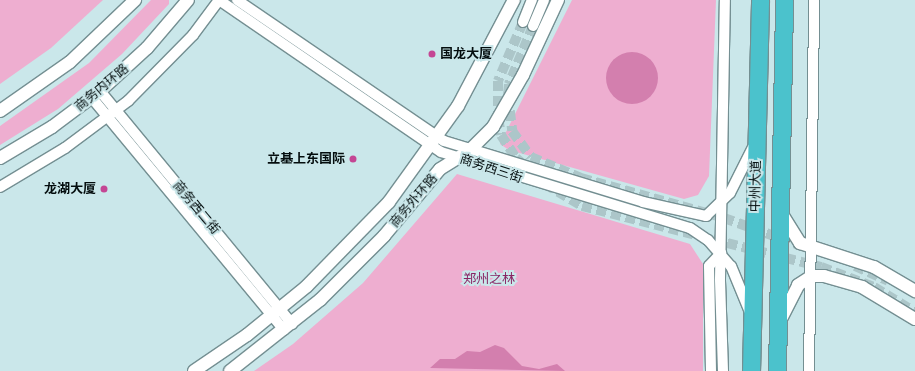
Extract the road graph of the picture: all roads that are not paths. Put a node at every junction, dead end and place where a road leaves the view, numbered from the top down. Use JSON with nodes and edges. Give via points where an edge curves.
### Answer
{"nodes":[{"id":1,"x":135,"y":0,"type":"edge"},
{"id":2,"x":188,"y":0,"type":"edge"},
{"id":3,"x":219,"y":0,"type":"edge"},
{"id":4,"x":237,"y":0,"type":"edge"},
{"id":5,"x":514,"y":0,"type":"edge"},
{"id":6,"x":532,"y":0,"type":"edge"},
{"id":7,"x":544,"y":0,"type":"edge"},
{"id":8,"x":558,"y":0,"type":"edge"},
{"id":9,"x":725,"y":0,"type":"edge"},
{"id":10,"x":760,"y":0,"type":"edge"},
{"id":11,"x":784,"y":0,"type":"edge"},
{"id":12,"x":794,"y":0,"type":"edge"},
{"id":13,"x":814,"y":0,"type":"edge"},
{"id":14,"x":523,"y":22,"type":"tunnel mouth"},
{"id":15,"x":534,"y":26,"type":"tunnel mouth"},
{"id":16,"x":783,"y":76,"type":"junction"},
{"id":17,"x":96,"y":94,"type":"junction"},
{"id":18,"x":0,"y":110,"type":"edge"},
{"id":19,"x":112,"y":114,"type":"junction"},
{"id":20,"x":757,"y":136,"type":"junction"},
{"id":21,"x":433,"y":142,"type":"junction"},
{"id":22,"x":470,"y":150,"type":"junction"},
{"id":23,"x":0,"y":158,"type":"edge"},
{"id":24,"x":457,"y":158,"type":"junction"},
{"id":25,"x":0,"y":187,"type":"edge"},
{"id":26,"x":722,"y":203,"type":"junction"},
{"id":27,"x":780,"y":210,"type":"junction"},
{"id":28,"x":812,"y":248,"type":"junction"},
{"id":29,"x":721,"y":253,"type":"junction"},
{"id":30,"x":812,"y":276,"type":"junction"},
{"id":31,"x":915,"y":291,"type":"edge"},
{"id":32,"x":276,"y":312,"type":"junction"},
{"id":33,"x":915,"y":319,"type":"edge"},
{"id":34,"x":754,"y":320,"type":"junction"},
{"id":35,"x":288,"y":327,"type":"junction"},
{"id":36,"x":777,"y":327,"type":"junction"},
{"id":37,"x":194,"y":371,"type":"edge"},
{"id":38,"x":230,"y":371,"type":"edge"},
{"id":39,"x":711,"y":371,"type":"edge"},
{"id":40,"x":723,"y":371,"type":"edge"},
{"id":41,"x":751,"y":371,"type":"edge"},
{"id":42,"x":777,"y":371,"type":"edge"},
{"id":43,"x":810,"y":371,"type":"edge"}],
"edges":[{"from":1,"to":18,"type":"street","via":[[70,62]]},
{"from":2,"to":17,"type":"street","name":"商务内环路","via":[[146,48]]},
{"from":3,"to":19,"type":"street","via":[[178,52]]},
{"from":3,"to":21,"type":"street","name":"商务西三街"},
{"from":4,"to":21,"type":"street","name":"商务西三街"},
{"from":5,"to":21,"type":"street","name":"商务外环路","via":[[474,80]]},
{"from":6,"to":14,"type":"street"},
{"from":7,"to":15,"type":"street"},
{"from":8,"to":22,"type":"street","name":"商务外环路","via":[[509,101],[493,127]]},
{"from":9,"to":26,"type":"street"},
{"from":10,"to":20,"type":"highway","name":"中州大道"},
{"from":11,"to":16,"type":"highway","name":"中州大道"},
{"from":12,"to":16,"type":"highway"},
{"from":13,"to":28,"type":"street"},
{"from":16,"to":27,"type":"highway","name":"中州大道"},
{"from":17,"to":19,"type":"street","name":"商务西二街"},
{"from":17,"to":23,"type":"street","name":"商务内环路"},
{"from":19,"to":25,"type":"street","via":[[65,148]]},
{"from":19,"to":32,"type":"street","name":"商务西二街"},
{"from":20,"to":26,"type":"street","name":"商务西三街","via":[[740,177]]},
{"from":20,"to":34,"type":"highway","name":"中州大道"},
{"from":21,"to":22,"type":"street","name":"商务西三街"},
{"from":21,"to":24,"type":"street","name":"商务西三街"},
{"from":21,"to":32,"type":"street","name":"商务外环路","via":[[370,222]]},
{"from":22,"to":24,"type":"street","name":"商务外环路"},
{"from":22,"to":26,"type":"street","name":"商务西三街","via":[[693,216],[706,216]]},
{"from":24,"to":29,"type":"street","name":"商务西三街","via":[[690,228]]},
{"from":24,"to":35,"type":"street","name":"商务外环路","via":[[440,169],[384,236]]},
{"from":26,"to":29,"type":"street"},
{"from":27,"to":28,"type":"street","via":[[794,237]]},
{"from":27,"to":36,"type":"highway","name":"中州大道"},
{"from":28,"to":30,"type":"street"},
{"from":28,"to":31,"type":"street","via":[[874,267]]},
{"from":29,"to":34,"type":"street","name":"商务西三街","via":[[731,266]]},
{"from":29,"to":39,"type":"street","via":[[709,266]]},
{"from":29,"to":40,"type":"street"},
{"from":30,"to":33,"type":"street","via":[[838,278],[862,287]]},
{"from":30,"to":36,"type":"street","via":[[792,292]]},
{"from":30,"to":43,"type":"street"},
{"from":32,"to":35,"type":"street","name":"商务西二街"},
{"from":32,"to":37,"type":"street","name":"商务外环路"},
{"from":34,"to":41,"type":"highway","name":"中州大道"},
{"from":35,"to":38,"type":"street","name":"商务外环路"},
{"from":36,"to":42,"type":"highway","name":"中州大道"}]}
